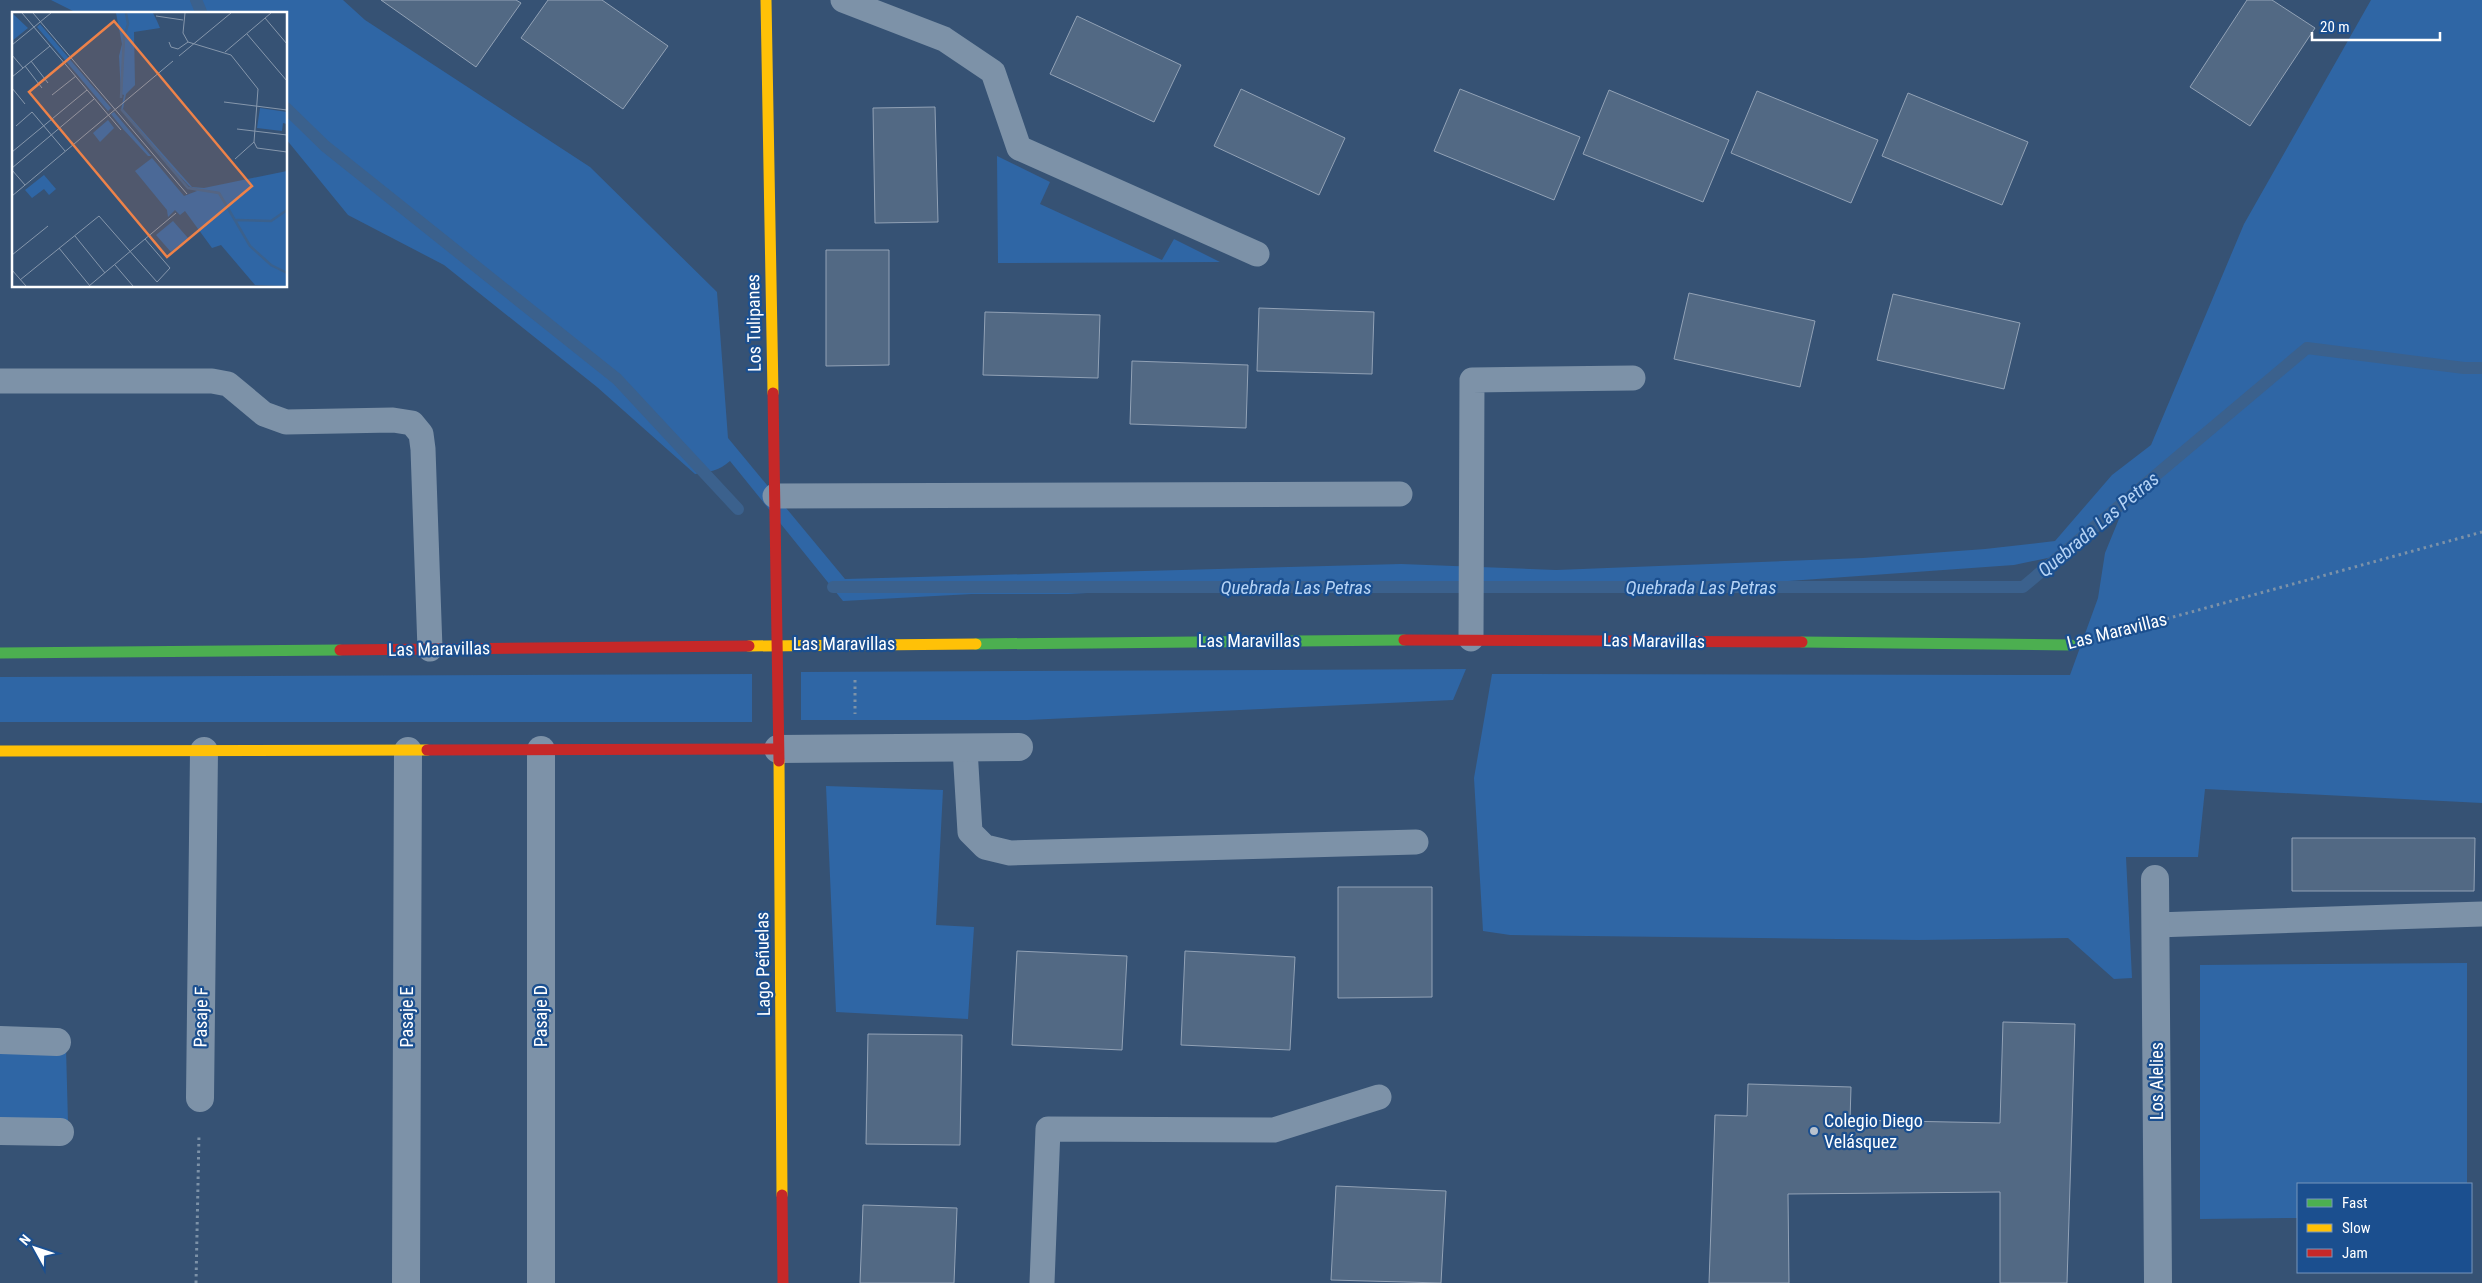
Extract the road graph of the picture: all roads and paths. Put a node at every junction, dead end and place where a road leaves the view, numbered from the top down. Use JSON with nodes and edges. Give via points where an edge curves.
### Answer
{"nodes":[{"id":1,"x":766,"y":0,"type":"edge"},
{"id":2,"x":843,"y":0,"type":"edge"},
{"id":3,"x":1257,"y":254,"type":"dead end"},
{"id":4,"x":1633,"y":378,"type":"dead end"},
{"id":5,"x":0,"y":381,"type":"edge"},
{"id":6,"x":1400,"y":494,"type":"dead end"},
{"id":7,"x":775,"y":496,"type":"junction"},
{"id":8,"x":2482,"y":532,"type":"edge"},
{"id":9,"x":1472,"y":640,"type":"junction"},
{"id":10,"x":854,"y":644,"type":"junction"},
{"id":11,"x":778,"y":645,"type":"junction"},
{"id":12,"x":2071,"y":645,"type":"joint"},
{"id":13,"x":430,"y":649,"type":"junction"},
{"id":14,"x":0,"y":653,"type":"edge"},
{"id":15,"x":1019,"y":747,"type":"dead end"},
{"id":16,"x":778,"y":749,"type":"junction"},
{"id":17,"x":856,"y":749,"type":"junction"},
{"id":18,"x":965,"y":749,"type":"junction"},
{"id":19,"x":540,"y":750,"type":"junction"},
{"id":20,"x":0,"y":751,"type":"edge"},
{"id":21,"x":204,"y":751,"type":"junction"},
{"id":22,"x":408,"y":751,"type":"junction"},
{"id":23,"x":1416,"y":842,"type":"dead end"},
{"id":24,"x":2155,"y":880,"type":"dead end"},
{"id":25,"x":2482,"y":914,"type":"edge"},
{"id":26,"x":2156,"y":925,"type":"junction"},
{"id":27,"x":0,"y":1040,"type":"edge"},
{"id":28,"x":57,"y":1042,"type":"dead end"},
{"id":29,"x":1379,"y":1097,"type":"dead end"},
{"id":30,"x":200,"y":1098,"type":"joint"},
{"id":31,"x":0,"y":1131,"type":"edge"},
{"id":32,"x":60,"y":1132,"type":"dead end"},
{"id":33,"x":196,"y":1283,"type":"edge"},
{"id":34,"x":406,"y":1283,"type":"edge"},
{"id":35,"x":541,"y":1283,"type":"edge"},
{"id":36,"x":783,"y":1283,"type":"edge"},
{"id":37,"x":1042,"y":1283,"type":"edge"},
{"id":38,"x":2158,"y":1283,"type":"edge"}],
"edges":[{"from":1,"to":7,"type":"street","name":"Los Tulipanes"},
{"from":2,"to":3,"type":"lane","via":[[944,39],[993,72],[1019,148]]},
{"from":4,"to":9,"type":"lane","via":[[1472,380]]},
{"from":5,"to":13,"type":"lane","via":[[212,381],[228,384],[264,414],[286,422],[412,422],[422,434]]},
{"from":6,"to":7,"type":"lane"},
{"from":7,"to":11,"type":"street","name":"Los Tulipanes"},
{"from":8,"to":12,"type":"path","name":"Las Maravillas"},
{"from":9,"to":10,"type":"street","name":"Las Maravillas"},
{"from":9,"to":12,"type":"street","name":"Las Maravillas"},
{"from":10,"to":11,"type":"street","name":"Las Maravillas"},
{"from":10,"to":17,"type":"path"},
{"from":11,"to":13,"type":"street","name":"Las Maravillas"},
{"from":11,"to":16,"type":"street","name":"Lago Peñuelas"},
{"from":13,"to":14,"type":"street","name":"Las Maravillas"},
{"from":15,"to":18,"type":"street"},
{"from":16,"to":17,"type":"street"},
{"from":16,"to":19,"type":"street"},
{"from":16,"to":36,"type":"street","name":"Lago Peñuelas"},
{"from":17,"to":18,"type":"street"},
{"from":18,"to":23,"type":"lane","via":[[970,832],[985,847],[1010,853]]},
{"from":19,"to":22,"type":"street"},
{"from":19,"to":35,"type":"street","name":"Pasaje D"},
{"from":20,"to":21,"type":"street"},
{"from":21,"to":22,"type":"street"},
{"from":21,"to":30,"type":"street","name":"Pasaje F"},
{"from":22,"to":34,"type":"street","name":"Pasaje E"},
{"from":24,"to":26,"type":"street","name":"Los Alelies"},
{"from":25,"to":26,"type":"lane"},
{"from":26,"to":38,"type":"street","name":"Los Alelies"},
{"from":27,"to":28,"type":"street"},
{"from":29,"to":37,"type":"lane","via":[[1274,1130],[1048,1129]]},
{"from":30,"to":33,"type":"path"},
{"from":31,"to":32,"type":"street"}]}
